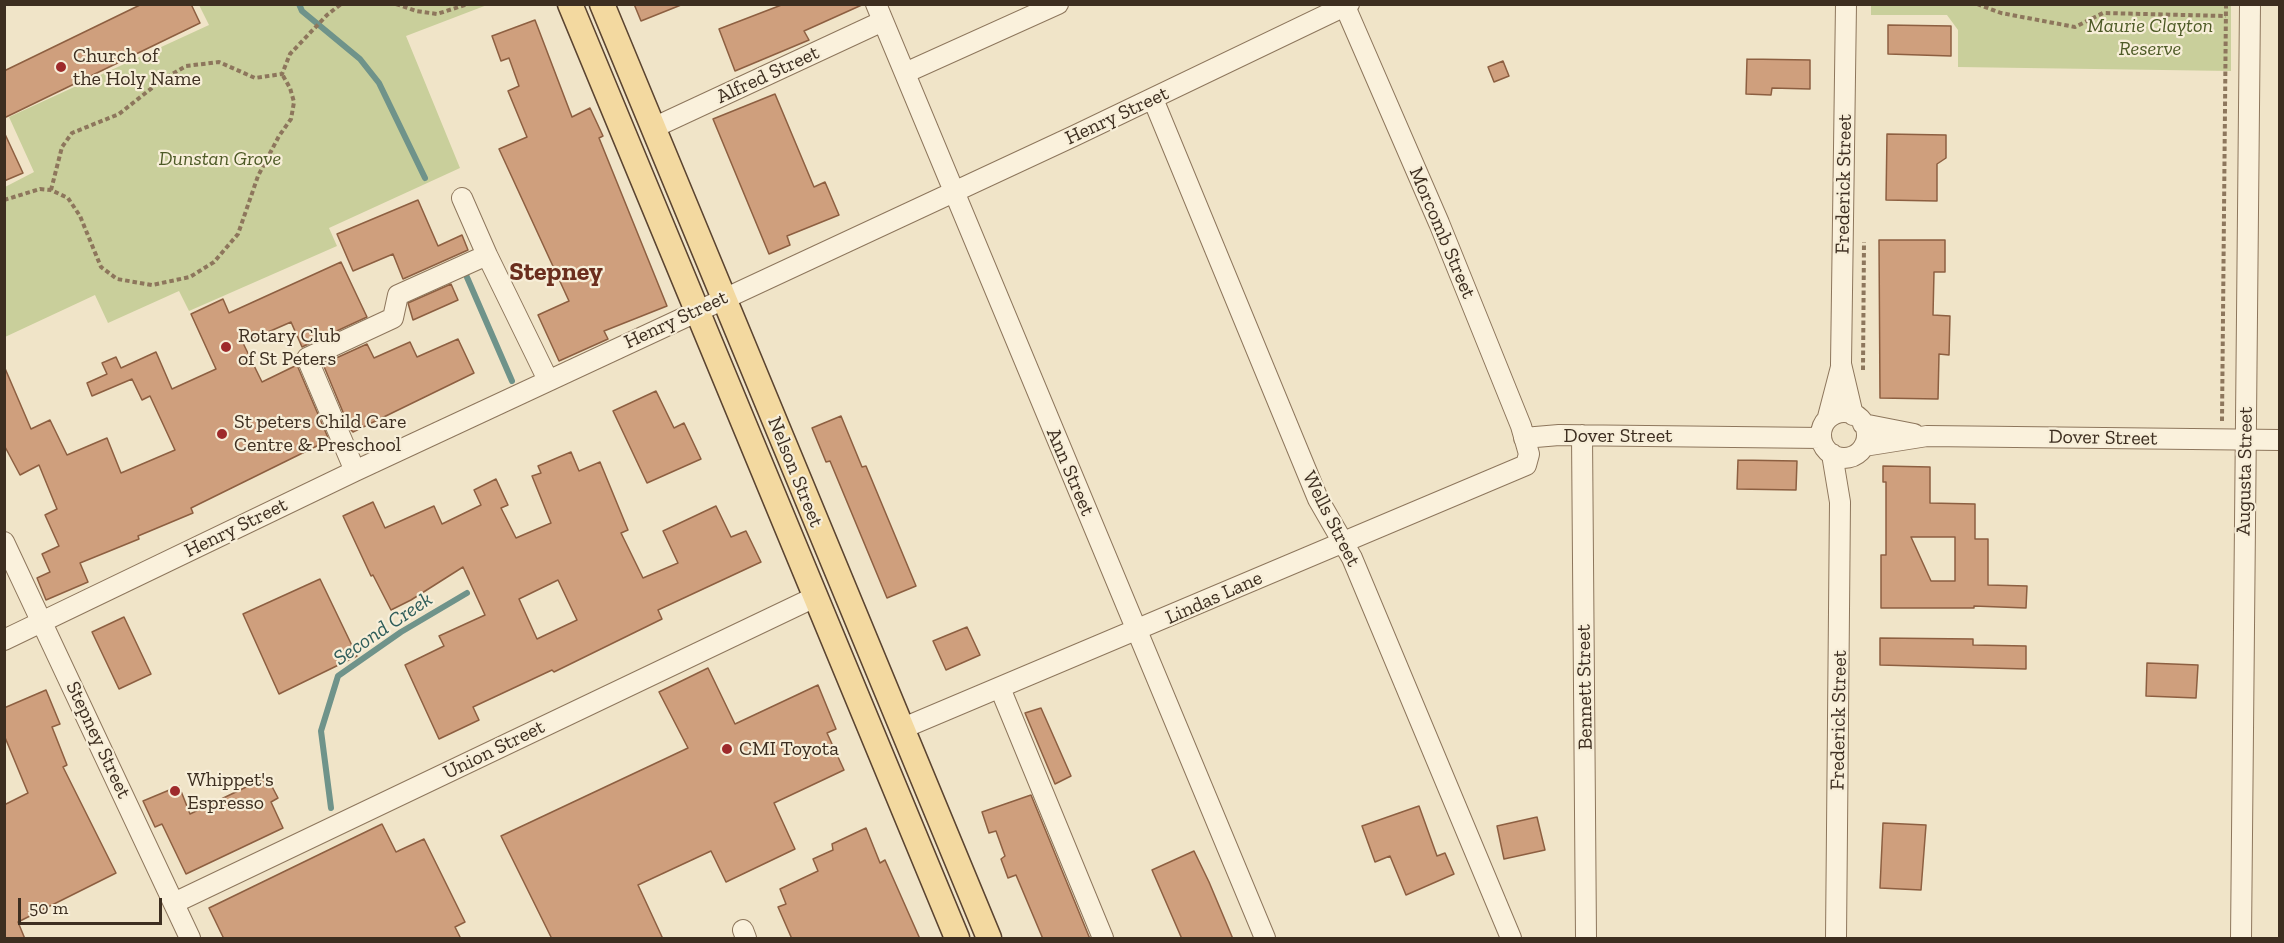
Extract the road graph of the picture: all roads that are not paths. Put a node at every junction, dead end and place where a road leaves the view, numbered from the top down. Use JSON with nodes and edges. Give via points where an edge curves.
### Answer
{"nodes":[{"id":1,"x":570,"y":4,"type":"edge"},
{"id":2,"x":602,"y":4,"type":"edge"},
{"id":3,"x":1058,"y":4,"type":"edge"},
{"id":4,"x":1846,"y":4,"type":"edge"},
{"id":5,"x":2250,"y":4,"type":"edge"},
{"id":6,"x":1346,"y":5,"type":"edge"},
{"id":7,"x":880,"y":13,"type":"edge"},
{"id":8,"x":904,"y":73,"type":"junction"},
{"id":9,"x":1153,"y":99,"type":"junction"},
{"id":10,"x":653,"y":128,"type":"junction"},
{"id":11,"x":626,"y":141,"type":"junction"},
{"id":12,"x":954,"y":192,"type":"junction"},
{"id":13,"x":462,"y":198,"type":"dead end"},
{"id":14,"x":487,"y":255,"type":"junction"},
{"id":15,"x":723,"y":298,"type":"junction"},
{"id":16,"x":696,"y":311,"type":"junction"},
{"id":17,"x":1841,"y":364,"type":"junction"},
{"id":18,"x":548,"y":380,"type":"junction"},
{"id":19,"x":1828,"y":417,"type":"junction"},
{"id":20,"x":1858,"y":419,"type":"junction"},
{"id":21,"x":1582,"y":435,"type":"junction"},
{"id":22,"x":1927,"y":436,"type":"junction"},
{"id":23,"x":1524,"y":438,"type":"junction"},
{"id":24,"x":2245,"y":440,"type":"junction"},
{"id":25,"x":2280,"y":440,"type":"edge"},
{"id":26,"x":1826,"y":446,"type":"junction"},
{"id":27,"x":1858,"y":451,"type":"junction"},
{"id":28,"x":1526,"y":465,"type":"joint"},
{"id":29,"x":355,"y":471,"type":"junction"},
{"id":30,"x":1840,"y":502,"type":"junction"},
{"id":31,"x":4,"y":542,"type":"edge"},
{"id":32,"x":1342,"y":542,"type":"junction"},
{"id":33,"x":841,"y":584,"type":"junction"},
{"id":34,"x":815,"y":597,"type":"junction"},
{"id":35,"x":43,"y":621,"type":"junction"},
{"id":36,"x":1137,"y":631,"type":"junction"},
{"id":37,"x":4,"y":640,"type":"edge"},
{"id":38,"x":1000,"y":688,"type":"junction"},
{"id":39,"x":901,"y":729,"type":"junction"},
{"id":40,"x":174,"y":903,"type":"junction"},
{"id":41,"x":190,"y":939,"type":"edge"},
{"id":42,"x":957,"y":939,"type":"edge"},
{"id":43,"x":989,"y":939,"type":"edge"},
{"id":44,"x":1103,"y":939,"type":"edge"},
{"id":45,"x":1265,"y":939,"type":"edge"},
{"id":46,"x":1511,"y":939,"type":"edge"},
{"id":47,"x":1586,"y":939,"type":"edge"},
{"id":48,"x":1836,"y":939,"type":"edge"},
{"id":49,"x":2241,"y":939,"type":"edge"}],
"edges":[{"from":1,"to":11,"type":"main road","name":"Nelson Street"},
{"from":2,"to":10,"type":"main road","name":"Nelson Street"},
{"from":3,"to":8,"type":"street"},
{"from":4,"to":17,"type":"street","name":"Frederick Street"},
{"from":5,"to":24,"type":"street","name":"Augusta Street"},
{"from":6,"to":9,"type":"street","name":"Henry Street"},
{"from":6,"to":23,"type":"street","name":"Morcomb Street"},
{"from":7,"to":8,"type":"street","name":"Ann Street"},
{"from":7,"to":10,"type":"street","name":"Alfred Street"},
{"from":8,"to":12,"type":"street","name":"Ann Street"},
{"from":9,"to":12,"type":"street","name":"Henry Street"},
{"from":9,"to":32,"type":"street","name":"Wells Street","via":[[1318,500]]},
{"from":10,"to":11,"type":"main road"},
{"from":10,"to":15,"type":"main road","name":"Nelson Street"},
{"from":11,"to":16,"type":"main road","name":"Nelson Street"},
{"from":12,"to":15,"type":"street","name":"Henry Street"},
{"from":12,"to":36,"type":"street","name":"Ann Street"},
{"from":13,"to":14,"type":"street"},
{"from":14,"to":18,"type":"street"},
{"from":14,"to":29,"type":"street","via":[[398,295],[393,318],[307,358]]},
{"from":15,"to":16,"type":"street","name":"Henry Street"},
{"from":15,"to":33,"type":"main road","name":"Nelson Street"},
{"from":16,"to":18,"type":"street","name":"Henry Street"},
{"from":16,"to":34,"type":"main road","name":"Nelson Street"},
{"from":17,"to":19,"type":"street","name":"Frederick Street"},
{"from":17,"to":20,"type":"street","name":"Frederick Street"},
{"from":18,"to":29,"type":"street","name":"Henry Street"},
{"from":19,"to":20,"type":"street","via":[[1836,413]]},
{"from":19,"to":26,"type":"street","via":[[1821,428]]},
{"from":20,"to":22,"type":"street","name":"Dover Street"},
{"from":20,"to":27,"type":"street","via":[[1867,436]]},
{"from":21,"to":23,"type":"street","name":"Dover Street"},
{"from":21,"to":26,"type":"street","name":"Dover Street"},
{"from":21,"to":47,"type":"street","name":"Bennett Street"},
{"from":22,"to":24,"type":"street","name":"Dover Street"},
{"from":22,"to":27,"type":"street","name":"Dover Street"},
{"from":23,"to":28,"type":"street","name":"Morcomb Street","via":[[1529,454]]},
{"from":24,"to":25,"type":"street","name":"Dover Street"},
{"from":24,"to":49,"type":"street","name":"Augusta Street"},
{"from":26,"to":27,"type":"street","via":[[1842,458]]},
{"from":26,"to":30,"type":"street","name":"Frederick Street"},
{"from":27,"to":30,"type":"street","name":"Frederick Street"},
{"from":28,"to":32,"type":"street","name":"Lindas Lane"},
{"from":29,"to":35,"type":"street","name":"Henry Street"},
{"from":30,"to":48,"type":"street","name":"Frederick Street"},
{"from":31,"to":35,"type":"street","name":"Stepney Street"},
{"from":32,"to":36,"type":"street","name":"Lindas Lane"},
{"from":32,"to":46,"type":"street","name":"Wells Street"},
{"from":33,"to":34,"type":"main road"},
{"from":33,"to":39,"type":"main road","name":"Nelson Street"},
{"from":34,"to":40,"type":"street","name":"Union Street"},
{"from":34,"to":42,"type":"main road","name":"Nelson Street"},
{"from":35,"to":37,"type":"street","name":"Henry Street"},
{"from":35,"to":40,"type":"street","name":"Stepney Street"},
{"from":36,"to":38,"type":"street","name":"Lindas Lane"},
{"from":36,"to":45,"type":"street","name":"Ann Street"},
{"from":38,"to":39,"type":"street","name":"Lindas Lane"},
{"from":38,"to":44,"type":"street"},
{"from":39,"to":43,"type":"main road","name":"Nelson Street"},
{"from":40,"to":41,"type":"street","name":"Stepney Street"}]}
